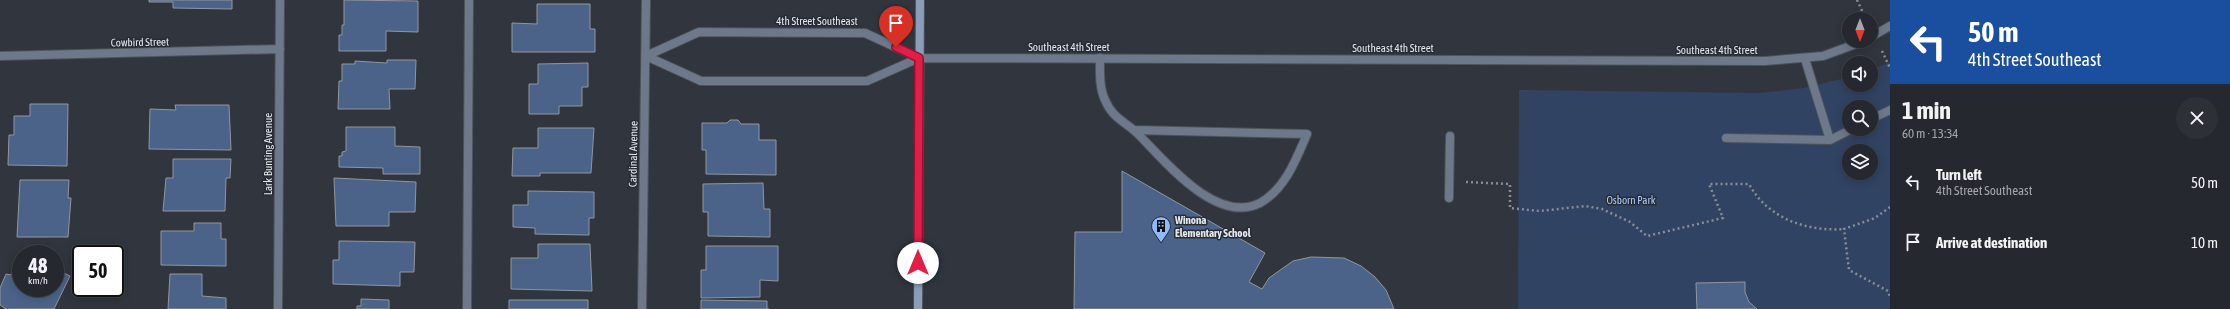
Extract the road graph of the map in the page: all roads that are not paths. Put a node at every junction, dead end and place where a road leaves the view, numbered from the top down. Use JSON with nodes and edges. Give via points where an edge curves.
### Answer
{"nodes":[{"id":1,"x":280,"y":0,"type":"edge"},
{"id":2,"x":469,"y":0,"type":"edge"},
{"id":3,"x":646,"y":0,"type":"edge"},
{"id":4,"x":920,"y":0,"type":"edge"},
{"id":5,"x":1890,"y":26,"type":"edge"},
{"id":6,"x":1878,"y":34,"type":"edge"},
{"id":7,"x":1846,"y":48,"type":"edge"},
{"id":8,"x":280,"y":49,"type":"junction"},
{"id":9,"x":0,"y":56,"type":"edge"},
{"id":10,"x":646,"y":56,"type":"junction"},
{"id":11,"x":919,"y":58,"type":"junction"},
{"id":12,"x":1100,"y":58,"type":"junction"},
{"id":13,"x":1805,"y":59,"type":"junction"},
{"id":14,"x":1890,"y":110,"type":"edge"},
{"id":15,"x":1878,"y":116,"type":"edge"},
{"id":16,"x":1134,"y":130,"type":"junction"},
{"id":17,"x":1842,"y":134,"type":"edge"},
{"id":18,"x":1450,"y":136,"type":"dead end"},
{"id":19,"x":1726,"y":138,"type":"dead end"},
{"id":20,"x":1830,"y":140,"type":"junction"},
{"id":21,"x":1449,"y":198,"type":"dead end"},
{"id":22,"x":278,"y":309,"type":"edge"},
{"id":23,"x":467,"y":309,"type":"edge"},
{"id":24,"x":642,"y":309,"type":"edge"},
{"id":25,"x":918,"y":309,"type":"edge"}],
"edges":[{"from":1,"to":8,"type":"street","name":"Lark Bunting Avenue"},
{"from":2,"to":23,"type":"street"},
{"from":3,"to":10,"type":"street","name":"Cardinal Avenue"},
{"from":4,"to":11,"type":"main road"},
{"from":5,"to":6,"type":"street"},
{"from":7,"to":13,"type":"street","name":"Southeast 4th Street"},
{"from":8,"to":9,"type":"street","name":"Cowbird Street"},
{"from":8,"to":22,"type":"street","name":"Lark Bunting Avenue"},
{"from":10,"to":11,"type":"street","via":[[701,81],[867,81]]},
{"from":10,"to":11,"type":"street","name":"4th Street Southeast","via":[[699,32],[866,33]]},
{"from":10,"to":24,"type":"street","name":"Cardinal Avenue"},
{"from":11,"to":12,"type":"street","name":"Southeast 4th Street"},
{"from":11,"to":25,"type":"main road"},
{"from":12,"to":13,"type":"street","name":"Southeast 4th Street","via":[[1765,61]]},
{"from":12,"to":16,"type":"street","via":[[1101,90],[1105,101],[1119,121]]},
{"from":13,"to":20,"type":"street"},
{"from":14,"to":15,"type":"street"},
{"from":16,"to":16,"type":"street","via":[[1307,134],[1292,168],[1272,195],[1246,207],[1230,207],[1216,202],[1195,188]]},
{"from":17,"to":20,"type":"street"},
{"from":18,"to":21,"type":"street"},
{"from":19,"to":20,"type":"street"}]}
